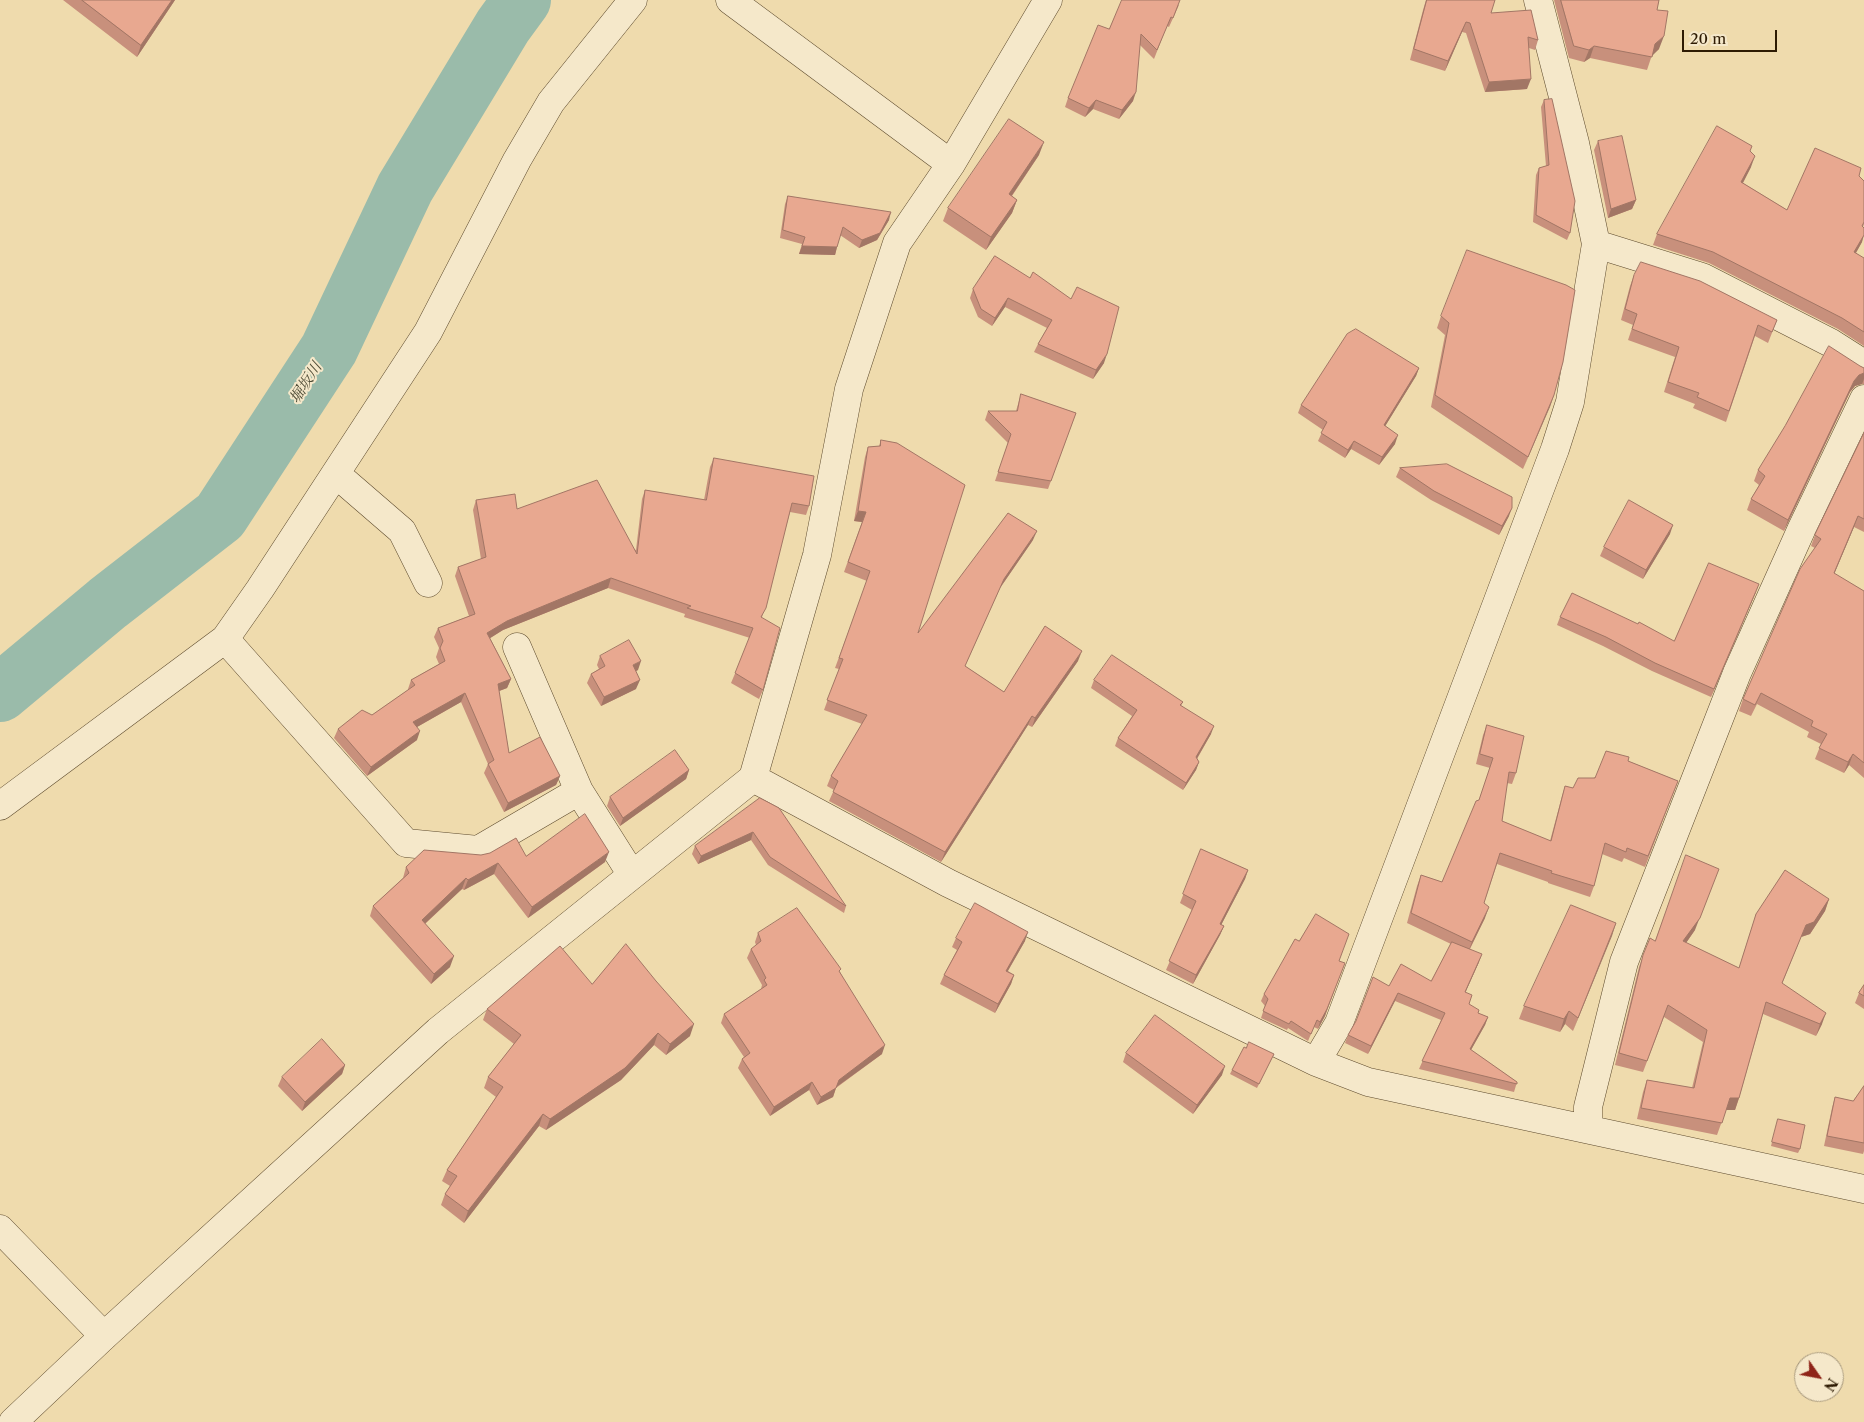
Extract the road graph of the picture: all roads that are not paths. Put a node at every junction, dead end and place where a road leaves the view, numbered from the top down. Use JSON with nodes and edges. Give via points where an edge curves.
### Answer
{"nodes":[{"id":1,"x":632,"y":0,"type":"edge"},
{"id":2,"x":730,"y":0,"type":"edge"},
{"id":3,"x":1048,"y":0,"type":"edge"},
{"id":4,"x":1538,"y":0,"type":"edge"},
{"id":5,"x":950,"y":164,"type":"junction"},
{"id":6,"x":1596,"y":244,"type":"junction"},
{"id":7,"x":1864,"y":364,"type":"edge"},
{"id":8,"x":1864,"y":399,"type":"edge"},
{"id":9,"x":336,"y":474,"type":"junction"},
{"id":10,"x":428,"y":582,"type":"dead end"},
{"id":11,"x":225,"y":638,"type":"junction"},
{"id":12,"x":516,"y":647,"type":"dead end"},
{"id":13,"x":753,"y":778,"type":"junction"},
{"id":14,"x":579,"y":791,"type":"junction"},
{"id":15,"x":0,"y":806,"type":"edge"},
{"id":16,"x":632,"y":875,"type":"junction"},
{"id":17,"x":1316,"y":1062,"type":"junction"},
{"id":18,"x":1588,"y":1129,"type":"junction"},
{"id":19,"x":1864,"y":1189,"type":"edge"},
{"id":20,"x":0,"y":1229,"type":"edge"},
{"id":21,"x":104,"y":1336,"type":"junction"},
{"id":22,"x":13,"y":1422,"type":"edge"}],
"edges":[{"from":1,"to":9,"type":"street","via":[[551,102],[517,160],[428,332]]},
{"from":2,"to":5,"type":"street"},
{"from":3,"to":5,"type":"street"},
{"from":4,"to":6,"type":"street","via":[[1575,142]]},
{"from":5,"to":13,"type":"street","via":[[897,243],[849,389],[817,555]]},
{"from":6,"to":7,"type":"street","via":[[1702,277],[1831,343]]},
{"from":6,"to":17,"type":"street","via":[[1570,402],[1555,450],[1339,1023]]},
{"from":8,"to":18,"type":"street","via":[[1737,673],[1624,962],[1588,1107]]},
{"from":9,"to":10,"type":"street","via":[[402,530]]},
{"from":9,"to":11,"type":"street"},
{"from":11,"to":14,"type":"street","via":[[406,843],[478,850]]},
{"from":11,"to":15,"type":"street"},
{"from":12,"to":14,"type":"street"},
{"from":13,"to":16,"type":"street"},
{"from":13,"to":17,"type":"street","via":[[948,883]]},
{"from":14,"to":16,"type":"street"},
{"from":16,"to":21,"type":"street","via":[[438,1031]]},
{"from":17,"to":18,"type":"street","via":[[1368,1082]]},
{"from":18,"to":19,"type":"street"},
{"from":20,"to":21,"type":"street"},
{"from":21,"to":22,"type":"street"}]}
